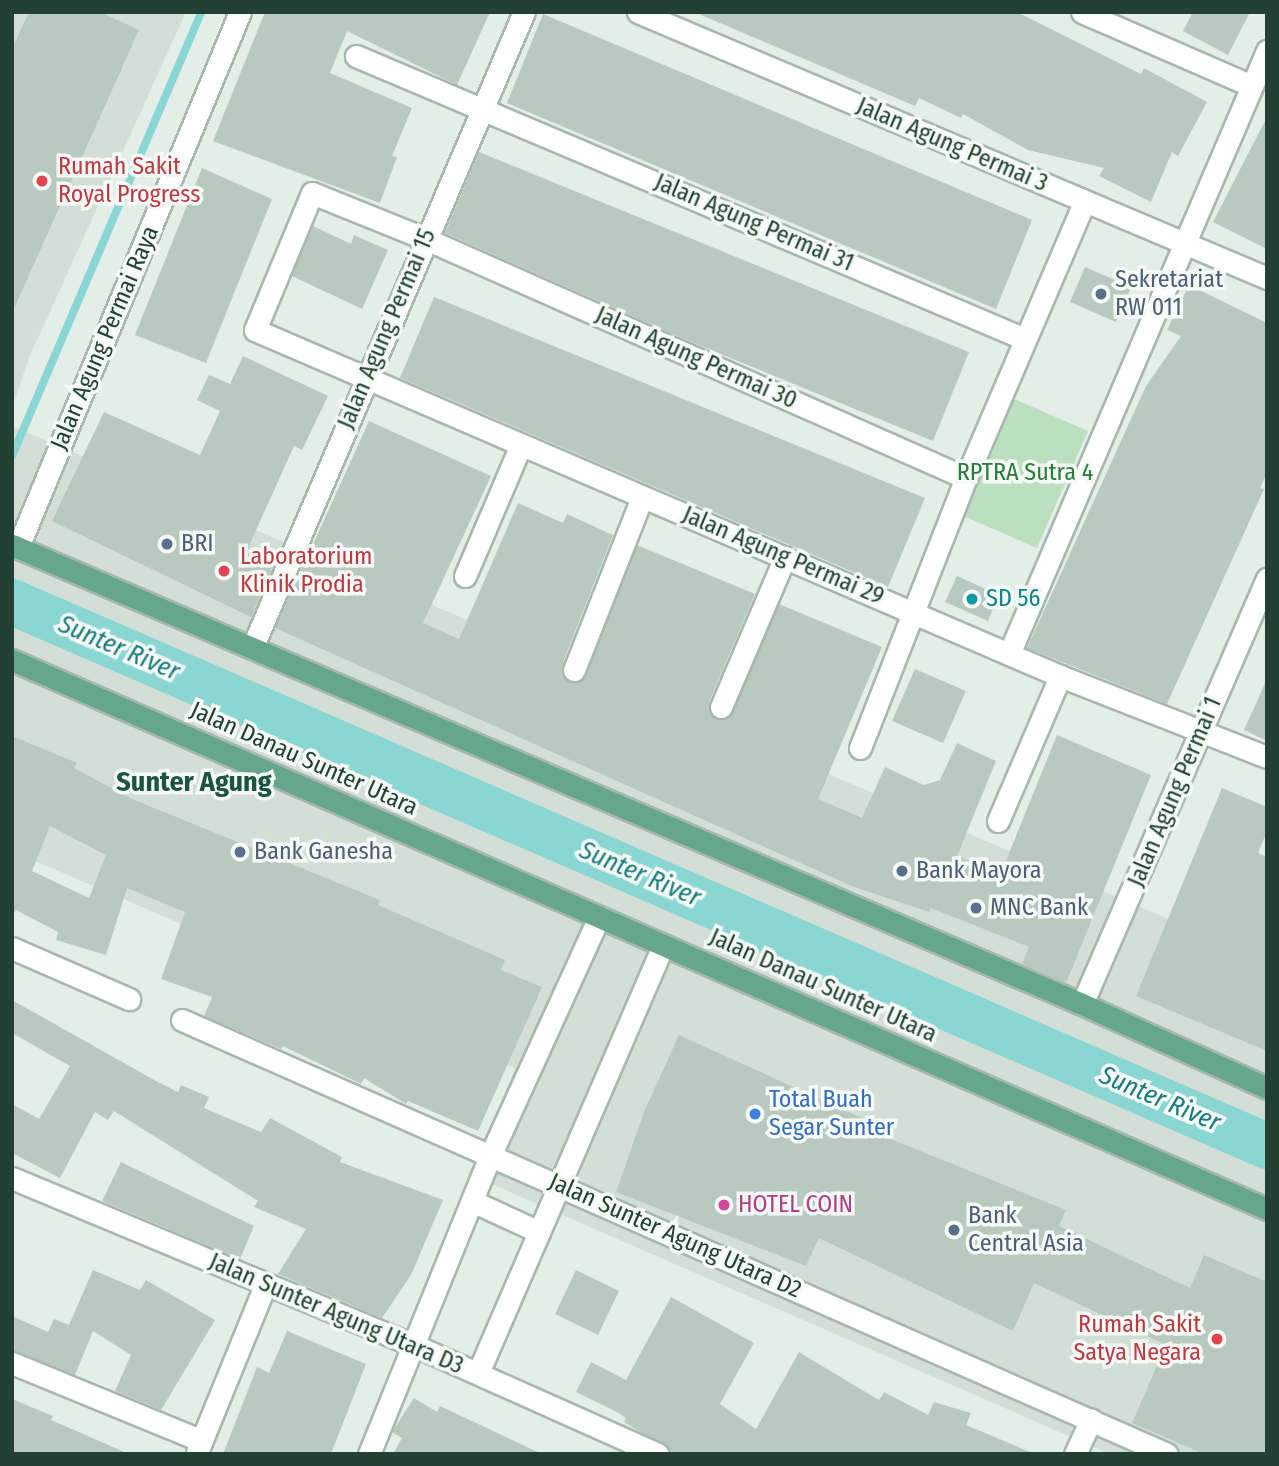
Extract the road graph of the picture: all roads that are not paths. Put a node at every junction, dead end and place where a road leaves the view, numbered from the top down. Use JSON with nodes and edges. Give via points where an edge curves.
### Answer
{"nodes":[{"id":1,"x":240,"y":12,"type":"edge"},
{"id":2,"x":524,"y":12,"type":"edge"},
{"id":3,"x":638,"y":12,"type":"edge"},
{"id":4,"x":1082,"y":12,"type":"edge"},
{"id":5,"x":1267,"y":51,"type":"edge"},
{"id":6,"x":356,"y":55,"type":"dead end"},
{"id":7,"x":1252,"y":86,"type":"junction"},
{"id":8,"x":483,"y":107,"type":"junction"},
{"id":9,"x":312,"y":193,"type":"joint"},
{"id":10,"x":1085,"y":201,"type":"junction"},
{"id":11,"x":426,"y":239,"type":"junction"},
{"id":12,"x":1184,"y":243,"type":"junction"},
{"id":13,"x":1267,"y":278,"type":"edge"},
{"id":14,"x":1025,"y":339,"type":"junction"},
{"id":15,"x":365,"y":379,"type":"junction"},
{"id":16,"x":521,"y":445,"type":"junction"},
{"id":17,"x":966,"y":478,"type":"junction"},
{"id":18,"x":642,"y":497,"type":"junction"},
{"id":19,"x":15,"y":546,"type":"edge"},
{"id":20,"x":785,"y":557,"type":"junction"},
{"id":21,"x":465,"y":576,"type":"dead end"},
{"id":22,"x":1267,"y":579,"type":"edge"},
{"id":23,"x":913,"y":611,"type":"junction"},
{"id":24,"x":253,"y":646,"type":"junction"},
{"id":25,"x":1009,"y":654,"type":"junction"},
{"id":26,"x":12,"y":660,"type":"edge"},
{"id":27,"x":575,"y":670,"type":"dead end"},
{"id":28,"x":1060,"y":676,"type":"junction"},
{"id":29,"x":721,"y":708,"type":"dead end"},
{"id":30,"x":1200,"y":733,"type":"junction"},
{"id":31,"x":860,"y":748,"type":"dead end"},
{"id":32,"x":1267,"y":757,"type":"edge"},
{"id":33,"x":998,"y":821,"type":"dead end"},
{"id":34,"x":599,"y":917,"type":"junction"},
{"id":35,"x":663,"y":945,"type":"junction"},
{"id":36,"x":12,"y":948,"type":"edge"},
{"id":37,"x":129,"y":999,"type":"dead end"},
{"id":38,"x":1082,"y":1004,"type":"junction"},
{"id":39,"x":183,"y":1020,"type":"dead end"},
{"id":40,"x":1267,"y":1088,"type":"edge"},
{"id":41,"x":491,"y":1154,"type":"junction"},
{"id":42,"x":12,"y":1178,"type":"edge"},
{"id":43,"x":559,"y":1184,"type":"junction"},
{"id":44,"x":472,"y":1201,"type":"junction"},
{"id":45,"x":1267,"y":1209,"type":"edge"},
{"id":46,"x":539,"y":1232,"type":"junction"},
{"id":47,"x":265,"y":1285,"type":"junction"},
{"id":48,"x":416,"y":1346,"type":"junction"},
{"id":49,"x":12,"y":1363,"type":"edge"},
{"id":50,"x":478,"y":1373,"type":"junction"},
{"id":51,"x":1091,"y":1419,"type":"junction"},
{"id":52,"x":199,"y":1447,"type":"edge"},
{"id":53,"x":369,"y":1454,"type":"edge"},
{"id":54,"x":658,"y":1454,"type":"edge"},
{"id":55,"x":1075,"y":1454,"type":"edge"},
{"id":56,"x":1167,"y":1454,"type":"edge"}],
"edges":[{"from":1,"to":19,"type":"street","name":"Jalan Agung Permai Raya"},
{"from":2,"to":8,"type":"street","name":"Jalan Agung Permai 15"},
{"from":3,"to":10,"type":"street","name":"Jalan Agung Permai 3"},
{"from":4,"to":7,"type":"street"},
{"from":5,"to":7,"type":"street"},
{"from":6,"to":8,"type":"street","name":"Jalan Agung Permai 31"},
{"from":7,"to":12,"type":"street"},
{"from":8,"to":11,"type":"street","name":"Jalan Agung Permai 15"},
{"from":8,"to":14,"type":"street","name":"Jalan Agung Permai 31"},
{"from":9,"to":11,"type":"street","name":"Jalan Agung Permai 30"},
{"from":9,"to":15,"type":"street","name":"Jalan Agung Permai 29","via":[[254,330]]},
{"from":10,"to":12,"type":"street","name":"Jalan Agung Permai 3"},
{"from":10,"to":14,"type":"street"},
{"from":11,"to":15,"type":"street","name":"Jalan Agung Permai 15"},
{"from":11,"to":17,"type":"street","name":"Jalan Agung Permai 30"},
{"from":12,"to":13,"type":"street","name":"Jalan Agung Permai 3"},
{"from":12,"to":25,"type":"street"},
{"from":14,"to":17,"type":"street"},
{"from":15,"to":16,"type":"street","name":"Jalan Agung Permai 29"},
{"from":15,"to":24,"type":"street","name":"Jalan Agung Permai 15"},
{"from":16,"to":18,"type":"street","name":"Jalan Agung Permai 29"},
{"from":16,"to":21,"type":"street"},
{"from":17,"to":23,"type":"street"},
{"from":18,"to":20,"type":"street","name":"Jalan Agung Permai 29"},
{"from":18,"to":27,"type":"street"},
{"from":19,"to":24,"type":"main road"},
{"from":20,"to":23,"type":"street","name":"Jalan Agung Permai 29"},
{"from":20,"to":29,"type":"street"},
{"from":22,"to":30,"type":"street","name":"Jalan Agung Permai 1"},
{"from":23,"to":25,"type":"street","name":"Jalan Agung Permai 29"},
{"from":23,"to":31,"type":"street"},
{"from":24,"to":38,"type":"main road"},
{"from":25,"to":28,"type":"street","name":"Jalan Agung Permai 29"},
{"from":26,"to":34,"type":"main road","name":"Jalan Danau Sunter Utara"},
{"from":28,"to":30,"type":"street","name":"Jalan Agung Permai 29"},
{"from":28,"to":33,"type":"street"},
{"from":30,"to":32,"type":"street","name":"Jalan Agung Permai 29"},
{"from":30,"to":38,"type":"street","name":"Jalan Agung Permai 1"},
{"from":34,"to":35,"type":"main road","name":"Jalan Danau Sunter Utara"},
{"from":34,"to":41,"type":"street"},
{"from":35,"to":43,"type":"street"},
{"from":35,"to":45,"type":"main road","name":"Jalan Danau Sunter Utara"},
{"from":36,"to":37,"type":"street"},
{"from":38,"to":40,"type":"main road"},
{"from":39,"to":41,"type":"street","name":"Jalan Sunter Agung Utara D2"},
{"from":41,"to":43,"type":"street","name":"Jalan Sunter Agung Utara D2"},
{"from":41,"to":44,"type":"street"},
{"from":42,"to":47,"type":"street","name":"Jalan Sunter Agung Utara D3"},
{"from":43,"to":46,"type":"street"},
{"from":43,"to":51,"type":"street","name":"Jalan Sunter Agung Utara D2"},
{"from":44,"to":46,"type":"street"},
{"from":44,"to":48,"type":"street"},
{"from":46,"to":50,"type":"street"},
{"from":47,"to":48,"type":"street","name":"Jalan Sunter Agung Utara D3"},
{"from":47,"to":52,"type":"street"},
{"from":48,"to":50,"type":"street","name":"Jalan Sunter Agung Utara D3"},
{"from":48,"to":53,"type":"street"},
{"from":49,"to":52,"type":"street"},
{"from":50,"to":54,"type":"street","name":"Jalan Sunter Agung Utara D3"},
{"from":51,"to":55,"type":"street"},
{"from":51,"to":56,"type":"street","name":"Jalan Sunter Agung Utara D2"}]}
